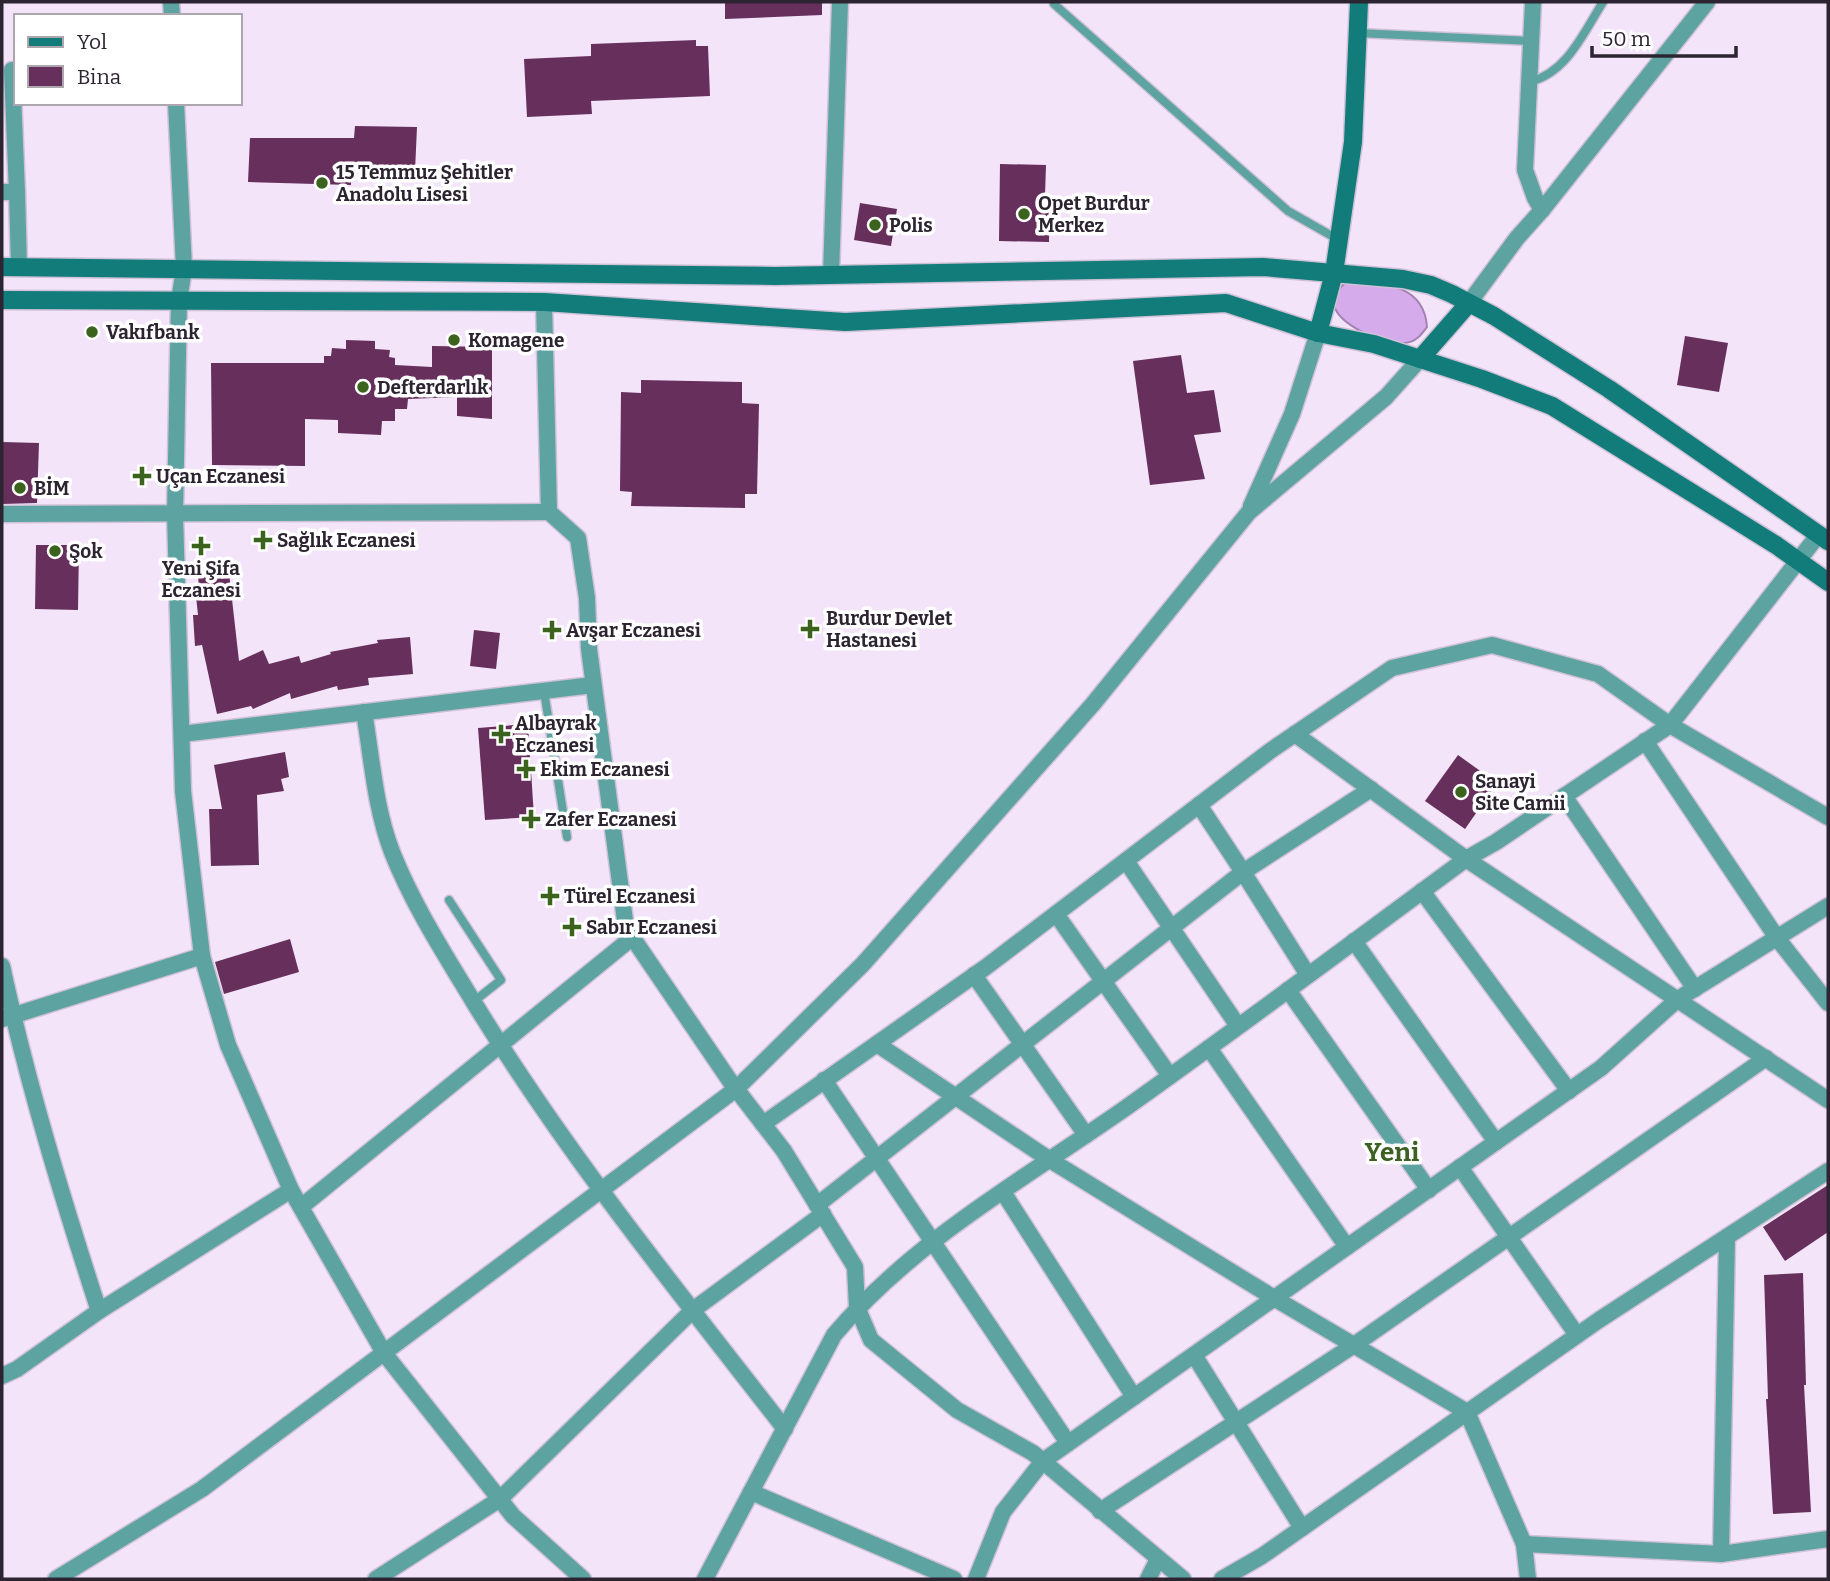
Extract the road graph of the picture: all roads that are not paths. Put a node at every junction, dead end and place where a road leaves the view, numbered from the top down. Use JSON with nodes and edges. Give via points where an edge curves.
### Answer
{"nodes":[{"id":1,"x":840,"y":2,"type":"edge"},
{"id":2,"x":1359,"y":2,"type":"edge"},
{"id":3,"x":1533,"y":2,"type":"edge"},
{"id":4,"x":1603,"y":2,"type":"edge"},
{"id":5,"x":1707,"y":2,"type":"edge"},
{"id":6,"x":1054,"y":4,"type":"dead end"},
{"id":7,"x":1357,"y":33,"type":"junction"},
{"id":8,"x":1531,"y":41,"type":"junction"},
{"id":9,"x":10,"y":70,"type":"edge"},
{"id":10,"x":1529,"y":82,"type":"junction"},
{"id":11,"x":176,"y":105,"type":"edge"},
{"id":12,"x":9,"y":192,"type":"edge"},
{"id":13,"x":1542,"y":210,"type":"junction"},
{"id":14,"x":1339,"y":240,"type":"junction"},
{"id":15,"x":10,"y":267,"type":"edge"},
{"id":16,"x":184,"y":268,"type":"junction"},
{"id":17,"x":1334,"y":273,"type":"junction"},
{"id":18,"x":831,"y":275,"type":"junction"},
{"id":19,"x":2,"y":300,"type":"edge"},
{"id":20,"x":179,"y":301,"type":"junction"},
{"id":21,"x":544,"y":302,"type":"junction"},
{"id":22,"x":1469,"y":303,"type":"junction"},
{"id":23,"x":1318,"y":333,"type":"junction"},
{"id":24,"x":1420,"y":359,"type":"junction"},
{"id":25,"x":549,"y":512,"type":"junction"},
{"id":26,"x":1249,"y":512,"type":"junction"},
{"id":27,"x":2,"y":514,"type":"edge"},
{"id":28,"x":175,"y":514,"type":"junction"},
{"id":29,"x":1825,"y":533,"type":"edge"},
{"id":30,"x":1798,"y":561,"type":"junction"},
{"id":31,"x":1828,"y":582,"type":"edge"},
{"id":32,"x":593,"y":685,"type":"junction"},
{"id":33,"x":544,"y":691,"type":"junction"},
{"id":34,"x":364,"y":712,"type":"junction"},
{"id":35,"x":1670,"y":725,"type":"junction"},
{"id":36,"x":182,"y":734,"type":"junction"},
{"id":37,"x":1295,"y":734,"type":"junction"},
{"id":38,"x":1646,"y":741,"type":"junction"},
{"id":39,"x":1371,"y":789,"type":"junction"},
{"id":40,"x":1564,"y":796,"type":"junction"},
{"id":41,"x":1199,"y":805,"type":"junction"},
{"id":42,"x":1828,"y":817,"type":"edge"},
{"id":43,"x":567,"y":837,"type":"dead end"},
{"id":44,"x":1466,"y":859,"type":"junction"},
{"id":45,"x":1126,"y":861,"type":"junction"},
{"id":46,"x":1244,"y":872,"type":"junction"},
{"id":47,"x":1422,"y":891,"type":"junction"},
{"id":48,"x":449,"y":900,"type":"dead end"},
{"id":49,"x":1828,"y":906,"type":"edge"},
{"id":50,"x":1056,"y":914,"type":"junction"},
{"id":51,"x":1172,"y":929,"type":"junction"},
{"id":52,"x":633,"y":937,"type":"junction"},
{"id":53,"x":1777,"y":938,"type":"junction"},
{"id":54,"x":1354,"y":941,"type":"junction"},
{"id":55,"x":202,"y":956,"type":"junction"},
{"id":56,"x":2,"y":966,"type":"edge"},
{"id":57,"x":974,"y":975,"type":"junction"},
{"id":58,"x":1308,"y":975,"type":"junction"},
{"id":59,"x":1104,"y":982,"type":"junction"},
{"id":60,"x":1695,"y":989,"type":"junction"},
{"id":61,"x":1288,"y":990,"type":"junction"},
{"id":62,"x":1678,"y":999,"type":"junction"},
{"id":63,"x":473,"y":1002,"type":"junction"},
{"id":64,"x":1828,"y":1003,"type":"edge"},
{"id":65,"x":7,"y":1017,"type":"edge"},
{"id":66,"x":1238,"y":1026,"type":"junction"},
{"id":67,"x":877,"y":1044,"type":"junction"},
{"id":68,"x":500,"y":1046,"type":"junction"},
{"id":69,"x":1024,"y":1046,"type":"junction"},
{"id":70,"x":1209,"y":1048,"type":"junction"},
{"id":71,"x":1766,"y":1058,"type":"junction"},
{"id":72,"x":1170,"y":1076,"type":"junction"},
{"id":73,"x":824,"y":1080,"type":"junction"},
{"id":74,"x":736,"y":1089,"type":"junction"},
{"id":75,"x":1569,"y":1091,"type":"junction"},
{"id":76,"x":957,"y":1097,"type":"junction"},
{"id":77,"x":1828,"y":1100,"type":"edge"},
{"id":78,"x":763,"y":1124,"type":"junction"},
{"id":79,"x":1086,"y":1135,"type":"junction"},
{"id":80,"x":1496,"y":1142,"type":"junction"},
{"id":81,"x":877,"y":1159,"type":"junction"},
{"id":82,"x":1050,"y":1160,"type":"junction"},
{"id":83,"x":1460,"y":1167,"type":"junction"},
{"id":84,"x":1828,"y":1171,"type":"edge"},
{"id":85,"x":291,"y":1190,"type":"junction"},
{"id":86,"x":1429,"y":1190,"type":"junction"},
{"id":87,"x":601,"y":1191,"type":"junction"},
{"id":88,"x":1003,"y":1192,"type":"junction"},
{"id":89,"x":301,"y":1207,"type":"junction"},
{"id":90,"x":820,"y":1210,"type":"junction"},
{"id":91,"x":1727,"y":1237,"type":"junction"},
{"id":92,"x":1508,"y":1238,"type":"junction"},
{"id":93,"x":931,"y":1242,"type":"junction"},
{"id":94,"x":1347,"y":1247,"type":"junction"},
{"id":95,"x":1275,"y":1298,"type":"junction"},
{"id":96,"x":857,"y":1307,"type":"junction"},
{"id":97,"x":693,"y":1310,"type":"junction"},
{"id":98,"x":99,"y":1311,"type":"junction"},
{"id":99,"x":1577,"y":1335,"type":"junction"},
{"id":100,"x":1354,"y":1345,"type":"junction"},
{"id":101,"x":384,"y":1353,"type":"junction"},
{"id":102,"x":1194,"y":1355,"type":"junction"},
{"id":103,"x":2,"y":1376,"type":"edge"},
{"id":104,"x":1134,"y":1397,"type":"junction"},
{"id":105,"x":1468,"y":1412,"type":"junction"},
{"id":106,"x":1237,"y":1422,"type":"junction"},
{"id":107,"x":785,"y":1430,"type":"junction"},
{"id":108,"x":1068,"y":1443,"type":"junction"},
{"id":109,"x":1043,"y":1461,"type":"junction"},
{"id":110,"x":751,"y":1492,"type":"junction"},
{"id":111,"x":500,"y":1499,"type":"junction"},
{"id":112,"x":1100,"y":1511,"type":"junction"},
{"id":113,"x":1302,"y":1528,"type":"junction"},
{"id":114,"x":1828,"y":1539,"type":"edge"},
{"id":115,"x":1524,"y":1544,"type":"junction"},
{"id":116,"x":1721,"y":1554,"type":"junction"},
{"id":117,"x":1158,"y":1559,"type":"junction"},
{"id":118,"x":56,"y":1579,"type":"edge"},
{"id":119,"x":376,"y":1579,"type":"edge"},
{"id":120,"x":583,"y":1579,"type":"edge"},
{"id":121,"x":705,"y":1579,"type":"edge"},
{"id":122,"x":954,"y":1579,"type":"edge"},
{"id":123,"x":976,"y":1579,"type":"edge"},
{"id":124,"x":1147,"y":1579,"type":"edge"},
{"id":125,"x":1182,"y":1579,"type":"edge"},
{"id":126,"x":1222,"y":1579,"type":"edge"},
{"id":127,"x":1528,"y":1579,"type":"edge"}],
"edges":[{"from":1,"to":18,"type":"street"},
{"from":2,"to":7,"type":"main road"},
{"from":3,"to":8,"type":"street"},
{"from":4,"to":10,"type":"lane","via":[[1565,61],[1552,74]]},
{"from":5,"to":13,"type":"street"},
{"from":6,"to":14,"type":"lane","via":[[1288,211]]},
{"from":7,"to":8,"type":"lane"},
{"from":7,"to":14,"type":"main road","via":[[1353,142]]},
{"from":8,"to":10,"type":"street"},
{"from":9,"to":12,"type":"street"},
{"from":10,"to":13,"type":"street","via":[[1525,170]]},
{"from":11,"to":16,"type":"street"},
{"from":12,"to":15,"type":"street"},
{"from":13,"to":22,"type":"street"},
{"from":14,"to":17,"type":"main road"},
{"from":15,"to":16,"type":"main road"},
{"from":16,"to":18,"type":"main road"},
{"from":16,"to":20,"type":"street"},
{"from":17,"to":18,"type":"main road","via":[[1206,267]]},
{"from":17,"to":22,"type":"main road","via":[[1431,285]]},
{"from":17,"to":23,"type":"main road"},
{"from":19,"to":20,"type":"main road"},
{"from":20,"to":21,"type":"main road"},
{"from":20,"to":28,"type":"street"},
{"from":21,"to":23,"type":"main road","via":[[845,322],[1226,303]]},
{"from":21,"to":25,"type":"street"},
{"from":22,"to":24,"type":"main road"},
{"from":22,"to":29,"type":"main road","via":[[1609,389]]},
{"from":23,"to":24,"type":"main road"},
{"from":23,"to":26,"type":"street","via":[[1292,414]]},
{"from":24,"to":26,"type":"street","via":[[1386,397]]},
{"from":24,"to":30,"type":"main road","via":[[1552,406]]},
{"from":25,"to":28,"type":"street"},
{"from":25,"to":32,"type":"street","via":[[578,538]]},
{"from":26,"to":74,"type":"street","via":[[1093,704],[863,964]]},
{"from":27,"to":28,"type":"street"},
{"from":28,"to":36,"type":"street"},
{"from":29,"to":30,"type":"street"},
{"from":30,"to":31,"type":"main road"},
{"from":30,"to":35,"type":"street"},
{"from":32,"to":33,"type":"street"},
{"from":32,"to":52,"type":"street","via":[[626,928]]},
{"from":33,"to":34,"type":"street"},
{"from":33,"to":43,"type":"lane"},
{"from":34,"to":36,"type":"street"},
{"from":34,"to":63,"type":"street","via":[[381,818],[393,852],[421,914]]},
{"from":35,"to":37,"type":"street","via":[[1598,674],[1492,646],[1392,668]]},
{"from":35,"to":38,"type":"street"},
{"from":35,"to":42,"type":"street"},
{"from":36,"to":55,"type":"street","via":[[183,791]]},
{"from":37,"to":39,"type":"street"},
{"from":37,"to":41,"type":"street"},
{"from":38,"to":40,"type":"street"},
{"from":38,"to":53,"type":"street"},
{"from":39,"to":44,"type":"street"},
{"from":39,"to":46,"type":"street"},
{"from":40,"to":44,"type":"street"},
{"from":40,"to":60,"type":"street"},
{"from":41,"to":45,"type":"street"},
{"from":41,"to":46,"type":"street"},
{"from":44,"to":47,"type":"street"},
{"from":44,"to":62,"type":"street"},
{"from":45,"to":50,"type":"street"},
{"from":45,"to":51,"type":"street"},
{"from":46,"to":51,"type":"street"},
{"from":46,"to":58,"type":"street"},
{"from":47,"to":54,"type":"street"},
{"from":47,"to":75,"type":"street"},
{"from":48,"to":63,"type":"lane","via":[[501,980]]},
{"from":49,"to":53,"type":"street"},
{"from":50,"to":57,"type":"street"},
{"from":50,"to":59,"type":"street"},
{"from":51,"to":59,"type":"street"},
{"from":51,"to":66,"type":"street"},
{"from":52,"to":68,"type":"street"},
{"from":52,"to":74,"type":"street"},
{"from":53,"to":60,"type":"street"},
{"from":53,"to":64,"type":"street"},
{"from":54,"to":58,"type":"street"},
{"from":54,"to":80,"type":"street"},
{"from":55,"to":65,"type":"street"},
{"from":55,"to":85,"type":"street","via":[[228,1045]]},
{"from":56,"to":65,"type":"street"},
{"from":57,"to":67,"type":"street"},
{"from":57,"to":69,"type":"street"},
{"from":58,"to":61,"type":"street"},
{"from":59,"to":69,"type":"street"},
{"from":59,"to":72,"type":"street"},
{"from":60,"to":62,"type":"street"},
{"from":61,"to":66,"type":"street"},
{"from":61,"to":86,"type":"street"},
{"from":62,"to":71,"type":"street"},
{"from":62,"to":75,"type":"street"},
{"from":63,"to":68,"type":"street"},
{"from":65,"to":98,"type":"street"},
{"from":66,"to":70,"type":"street"},
{"from":67,"to":73,"type":"street"},
{"from":67,"to":76,"type":"street"},
{"from":68,"to":87,"type":"street"},
{"from":68,"to":89,"type":"street"},
{"from":69,"to":76,"type":"street"},
{"from":69,"to":79,"type":"street"},
{"from":70,"to":72,"type":"street"},
{"from":70,"to":94,"type":"street"},
{"from":71,"to":77,"type":"street"},
{"from":71,"to":92,"type":"street"},
{"from":72,"to":79,"type":"street"},
{"from":73,"to":78,"type":"street"},
{"from":73,"to":81,"type":"street"},
{"from":74,"to":78,"type":"street"},
{"from":74,"to":87,"type":"street"},
{"from":75,"to":80,"type":"street"},
{"from":76,"to":81,"type":"street"},
{"from":76,"to":82,"type":"street"},
{"from":78,"to":90,"type":"street"},
{"from":79,"to":82,"type":"street"},
{"from":80,"to":83,"type":"street"},
{"from":81,"to":90,"type":"street"},
{"from":81,"to":93,"type":"street"},
{"from":82,"to":88,"type":"street"},
{"from":82,"to":95,"type":"street"},
{"from":83,"to":86,"type":"street"},
{"from":83,"to":92,"type":"street"},
{"from":84,"to":91,"type":"street"},
{"from":85,"to":89,"type":"street"},
{"from":85,"to":98,"type":"street"},
{"from":86,"to":94,"type":"street"},
{"from":87,"to":97,"type":"street"},
{"from":87,"to":101,"type":"street"},
{"from":88,"to":93,"type":"street"},
{"from":88,"to":104,"type":"street"},
{"from":89,"to":101,"type":"street"},
{"from":90,"to":96,"type":"street","via":[[855,1267]]},
{"from":90,"to":97,"type":"street"},
{"from":91,"to":99,"type":"street"},
{"from":91,"to":116,"type":"street"},
{"from":92,"to":99,"type":"street"},
{"from":92,"to":100,"type":"street"},
{"from":93,"to":96,"type":"street"},
{"from":93,"to":108,"type":"street"},
{"from":94,"to":95,"type":"street"},
{"from":95,"to":100,"type":"street"},
{"from":95,"to":102,"type":"street"},
{"from":96,"to":107,"type":"street","via":[[834,1335]]},
{"from":96,"to":109,"type":"street","via":[[871,1340],[894,1361],[957,1410]]},
{"from":97,"to":107,"type":"street"},
{"from":97,"to":111,"type":"street"},
{"from":98,"to":103,"type":"street"},
{"from":99,"to":105,"type":"street"},
{"from":100,"to":105,"type":"street"},
{"from":100,"to":106,"type":"street"},
{"from":101,"to":111,"type":"street"},
{"from":101,"to":118,"type":"street","via":[[202,1489]]},
{"from":102,"to":104,"type":"street"},
{"from":102,"to":106,"type":"street"},
{"from":104,"to":108,"type":"street"},
{"from":105,"to":113,"type":"street"},
{"from":105,"to":115,"type":"street"},
{"from":106,"to":112,"type":"street"},
{"from":106,"to":113,"type":"street"},
{"from":107,"to":110,"type":"street"},
{"from":108,"to":109,"type":"street"},
{"from":109,"to":112,"type":"street"},
{"from":109,"to":123,"type":"street","via":[[1003,1512]]},
{"from":110,"to":121,"type":"street"},
{"from":110,"to":122,"type":"street"},
{"from":111,"to":119,"type":"street"},
{"from":111,"to":120,"type":"street"},
{"from":112,"to":117,"type":"street"},
{"from":113,"to":126,"type":"street"},
{"from":114,"to":116,"type":"street"},
{"from":115,"to":116,"type":"street"},
{"from":115,"to":127,"type":"street"},
{"from":117,"to":124,"type":"street"},
{"from":117,"to":125,"type":"street"}]}
